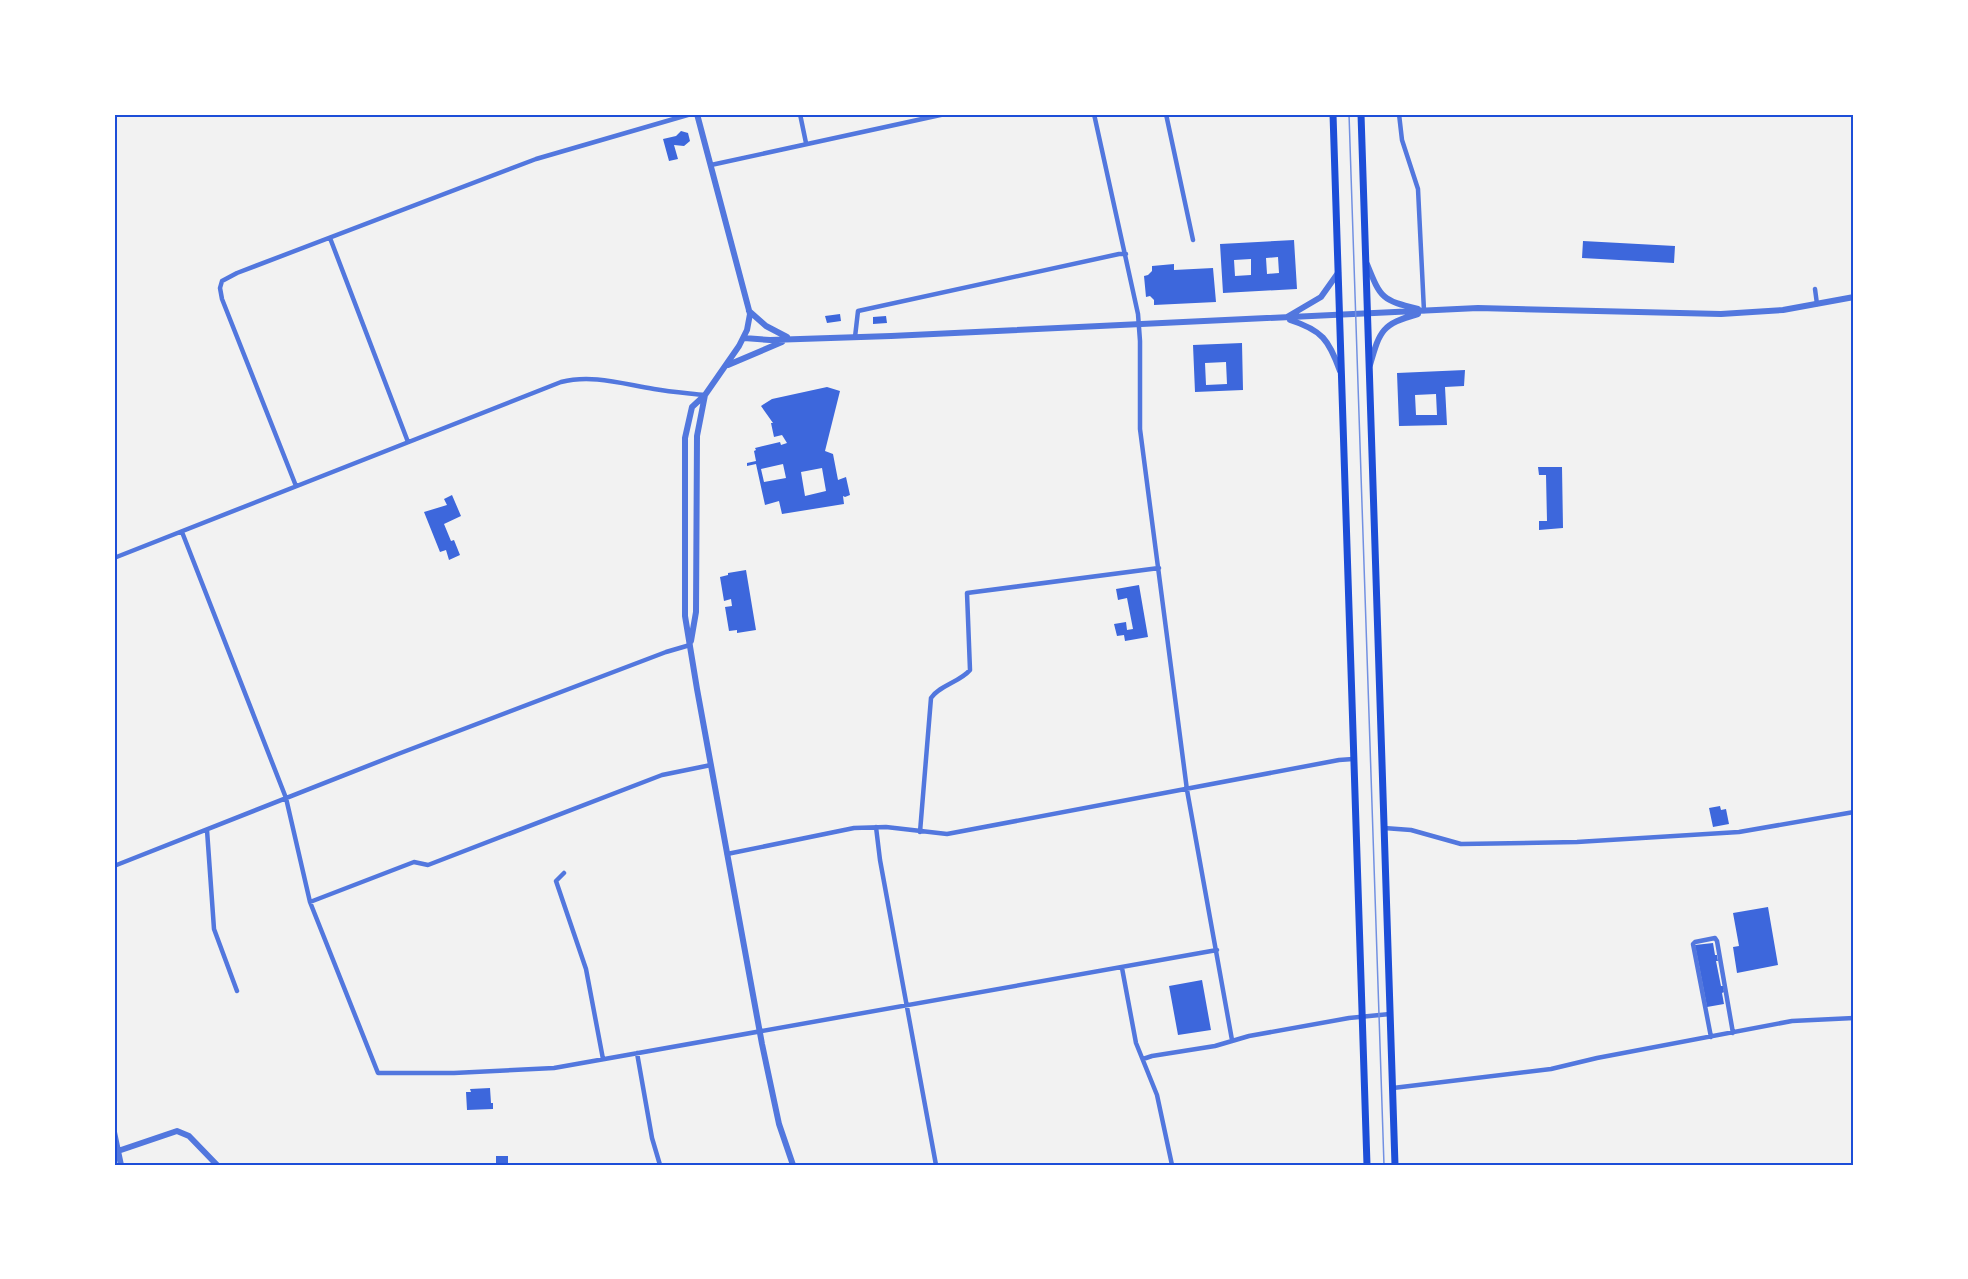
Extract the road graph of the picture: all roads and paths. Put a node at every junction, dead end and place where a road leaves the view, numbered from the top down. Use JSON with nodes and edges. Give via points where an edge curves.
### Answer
{"nodes":[{"id":1,"x":691,"y":114,"type":"edge"},
{"id":2,"x":697,"y":114,"type":"edge"},
{"id":3,"x":800,"y":114,"type":"edge"},
{"id":4,"x":945,"y":114,"type":"edge"},
{"id":5,"x":1094,"y":114,"type":"edge"},
{"id":6,"x":1166,"y":114,"type":"edge"},
{"id":7,"x":1333,"y":114,"type":"edge"},
{"id":8,"x":1361,"y":114,"type":"edge"},
{"id":9,"x":1399,"y":114,"type":"edge"},
{"id":10,"x":806,"y":143,"type":"junction"},
{"id":11,"x":711,"y":165,"type":"junction"},
{"id":12,"x":330,"y":238,"type":"junction"},
{"id":13,"x":1193,"y":240,"type":"dead end"},
{"id":14,"x":1126,"y":254,"type":"junction"},
{"id":15,"x":1366,"y":263,"type":"junction"},
{"id":16,"x":1338,"y":273,"type":"junction"},
{"id":17,"x":1815,"y":290,"type":"dead end"},
{"id":18,"x":1854,"y":297,"type":"edge"},
{"id":19,"x":1817,"y":304,"type":"junction"},
{"id":20,"x":749,"y":311,"type":"junction"},
{"id":21,"x":1424,"y":311,"type":"junction"},
{"id":22,"x":1367,"y":314,"type":"junction"},
{"id":23,"x":1339,"y":316,"type":"junction"},
{"id":24,"x":1283,"y":318,"type":"junction"},
{"id":25,"x":1139,"y":325,"type":"junction"},
{"id":26,"x":855,"y":337,"type":"junction"},
{"id":27,"x":744,"y":338,"type":"junction"},
{"id":28,"x":794,"y":339,"type":"junction"},
{"id":29,"x":724,"y":367,"type":"junction"},
{"id":30,"x":1370,"y":368,"type":"junction"},
{"id":31,"x":1341,"y":372,"type":"junction"},
{"id":32,"x":705,"y":395,"type":"junction"},
{"id":33,"x":408,"y":442,"type":"junction"},
{"id":34,"x":296,"y":486,"type":"junction"},
{"id":35,"x":182,"y":532,"type":"junction"},
{"id":36,"x":114,"y":558,"type":"edge"},
{"id":37,"x":1159,"y":568,"type":"junction"},
{"id":38,"x":690,"y":645,"type":"junction"},
{"id":39,"x":1353,"y":759,"type":"junction"},
{"id":40,"x":711,"y":765,"type":"junction"},
{"id":41,"x":1187,"y":790,"type":"junction"},
{"id":42,"x":286,"y":798,"type":"junction"},
{"id":43,"x":1854,"y":812,"type":"edge"},
{"id":44,"x":876,"y":827,"type":"junction"},
{"id":45,"x":1384,"y":828,"type":"junction"},
{"id":46,"x":207,"y":830,"type":"junction"},
{"id":47,"x":920,"y":832,"type":"junction"},
{"id":48,"x":727,"y":854,"type":"junction"},
{"id":49,"x":114,"y":866,"type":"edge"},
{"id":50,"x":564,"y":873,"type":"dead end"},
{"id":51,"x":310,"y":902,"type":"junction"},
{"id":52,"x":1217,"y":950,"type":"junction"},
{"id":53,"x":1122,"y":968,"type":"junction"},
{"id":54,"x":237,"y":991,"type":"dead end"},
{"id":55,"x":907,"y":1006,"type":"junction"},
{"id":56,"x":1390,"y":1014,"type":"junction"},
{"id":57,"x":1362,"y":1016,"type":"junction"},
{"id":58,"x":1854,"y":1018,"type":"edge"},
{"id":59,"x":760,"y":1032,"type":"junction"},
{"id":60,"x":1733,"y":1033,"type":"junction"},
{"id":61,"x":1711,"y":1037,"type":"junction"},
{"id":62,"x":1232,"y":1040,"type":"junction"},
{"id":63,"x":637,"y":1053,"type":"junction"},
{"id":64,"x":603,"y":1059,"type":"junction"},
{"id":65,"x":1143,"y":1059,"type":"dead end"},
{"id":66,"x":1393,"y":1088,"type":"junction"},
{"id":67,"x":114,"y":1132,"type":"edge"},
{"id":68,"x":118,"y":1151,"type":"junction"},
{"id":69,"x":121,"y":1165,"type":"edge"},
{"id":70,"x":217,"y":1165,"type":"edge"},
{"id":71,"x":660,"y":1165,"type":"edge"},
{"id":72,"x":792,"y":1165,"type":"edge"},
{"id":73,"x":936,"y":1165,"type":"edge"},
{"id":74,"x":1172,"y":1165,"type":"edge"},
{"id":75,"x":1367,"y":1165,"type":"edge"},
{"id":76,"x":1395,"y":1165,"type":"edge"}],
"edges":[{"from":1,"to":12,"type":"street","via":[[536,159]]},
{"from":2,"to":11,"type":"street"},
{"from":3,"to":10,"type":"street"},
{"from":4,"to":10,"type":"street"},
{"from":5,"to":14,"type":"street"},
{"from":6,"to":13,"type":"street"},
{"from":7,"to":16,"type":"main road"},
{"from":8,"to":15,"type":"main road"},
{"from":9,"to":21,"type":"street","via":[[1402,140],[1418,189]]},
{"from":10,"to":11,"type":"street"},
{"from":11,"to":20,"type":"street"},
{"from":12,"to":33,"type":"street"},
{"from":12,"to":34,"type":"street","via":[[226,278],[220,284],[222,299]]},
{"from":14,"to":25,"type":"street"},
{"from":14,"to":26,"type":"street","via":[[858,311]]},
{"from":15,"to":21,"type":"street","via":[[1383,296],[1394,304]]},
{"from":15,"to":22,"type":"main road"},
{"from":16,"to":23,"type":"main road"},
{"from":16,"to":24,"type":"street","via":[[1321,297]]},
{"from":17,"to":19,"type":"street"},
{"from":18,"to":19,"type":"street"},
{"from":19,"to":21,"type":"street","via":[[1721,314],[1508,308]]},
{"from":20,"to":27,"type":"street"},
{"from":20,"to":28,"type":"street","via":[[773,330]]},
{"from":21,"to":22,"type":"street"},
{"from":21,"to":30,"type":"street","via":[[1386,327],[1377,341]]},
{"from":22,"to":23,"type":"street"},
{"from":22,"to":30,"type":"main road"},
{"from":23,"to":24,"type":"street"},
{"from":23,"to":31,"type":"main road"},
{"from":24,"to":25,"type":"street"},
{"from":24,"to":31,"type":"street","via":[[1322,335]]},
{"from":25,"to":26,"type":"street"},
{"from":25,"to":37,"type":"street","via":[[1140,429]]},
{"from":26,"to":28,"type":"street"},
{"from":27,"to":28,"type":"street"},
{"from":27,"to":29,"type":"street"},
{"from":28,"to":29,"type":"street"},
{"from":29,"to":32,"type":"street"},
{"from":30,"to":45,"type":"main road"},
{"from":31,"to":39,"type":"main road"},
{"from":32,"to":33,"type":"street","via":[[575,379]]},
{"from":32,"to":38,"type":"street","via":[[697,436],[696,612]]},
{"from":32,"to":38,"type":"street","via":[[692,407],[685,438],[685,612]]},
{"from":33,"to":34,"type":"street"},
{"from":34,"to":35,"type":"street"},
{"from":35,"to":36,"type":"street"},
{"from":35,"to":42,"type":"street"},
{"from":37,"to":41,"type":"street"},
{"from":37,"to":47,"type":"street","via":[[967,593],[970,670],[931,698]]},
{"from":38,"to":40,"type":"street"},
{"from":38,"to":42,"type":"street"},
{"from":39,"to":41,"type":"street"},
{"from":39,"to":57,"type":"main road"},
{"from":40,"to":48,"type":"street"},
{"from":40,"to":51,"type":"street","via":[[662,775],[428,865],[414,862]]},
{"from":41,"to":47,"type":"street","via":[[947,834]]},
{"from":41,"to":52,"type":"street"},
{"from":42,"to":46,"type":"street"},
{"from":42,"to":51,"type":"street"},
{"from":43,"to":45,"type":"street","via":[[1734,832],[1577,842],[1461,844],[1411,830]]},
{"from":44,"to":47,"type":"street"},
{"from":44,"to":48,"type":"street"},
{"from":44,"to":55,"type":"street"},
{"from":45,"to":56,"type":"main road"},
{"from":46,"to":49,"type":"street"},
{"from":46,"to":54,"type":"street","via":[[214,928]]},
{"from":48,"to":59,"type":"street"},
{"from":50,"to":64,"type":"street","via":[[556,881],[586,969]]},
{"from":51,"to":64,"type":"street","via":[[378,1073],[541,1070]]},
{"from":52,"to":53,"type":"street"},
{"from":52,"to":62,"type":"street"},
{"from":53,"to":55,"type":"street"},
{"from":53,"to":74,"type":"street","via":[[1136,1043],[1157,1095]]},
{"from":55,"to":59,"type":"street"},
{"from":55,"to":73,"type":"street"},
{"from":56,"to":57,"type":"street"},
{"from":56,"to":66,"type":"main road"},
{"from":57,"to":62,"type":"street"},
{"from":57,"to":75,"type":"main road"},
{"from":58,"to":60,"type":"street","via":[[1802,1020]]},
{"from":59,"to":63,"type":"street"},
{"from":59,"to":72,"type":"street","via":[[779,1124]]},
{"from":60,"to":61,"type":"street"},
{"from":60,"to":61,"type":"street","via":[[1717,941],[1713,938],[1693,944]]},
{"from":61,"to":66,"type":"street","via":[[1551,1069]]},
{"from":62,"to":65,"type":"street"},
{"from":63,"to":64,"type":"street"},
{"from":63,"to":71,"type":"street"},
{"from":66,"to":76,"type":"main road"},
{"from":67,"to":68,"type":"street"},
{"from":68,"to":69,"type":"street"},
{"from":68,"to":70,"type":"street","via":[[177,1131],[193,1139]]}]}
